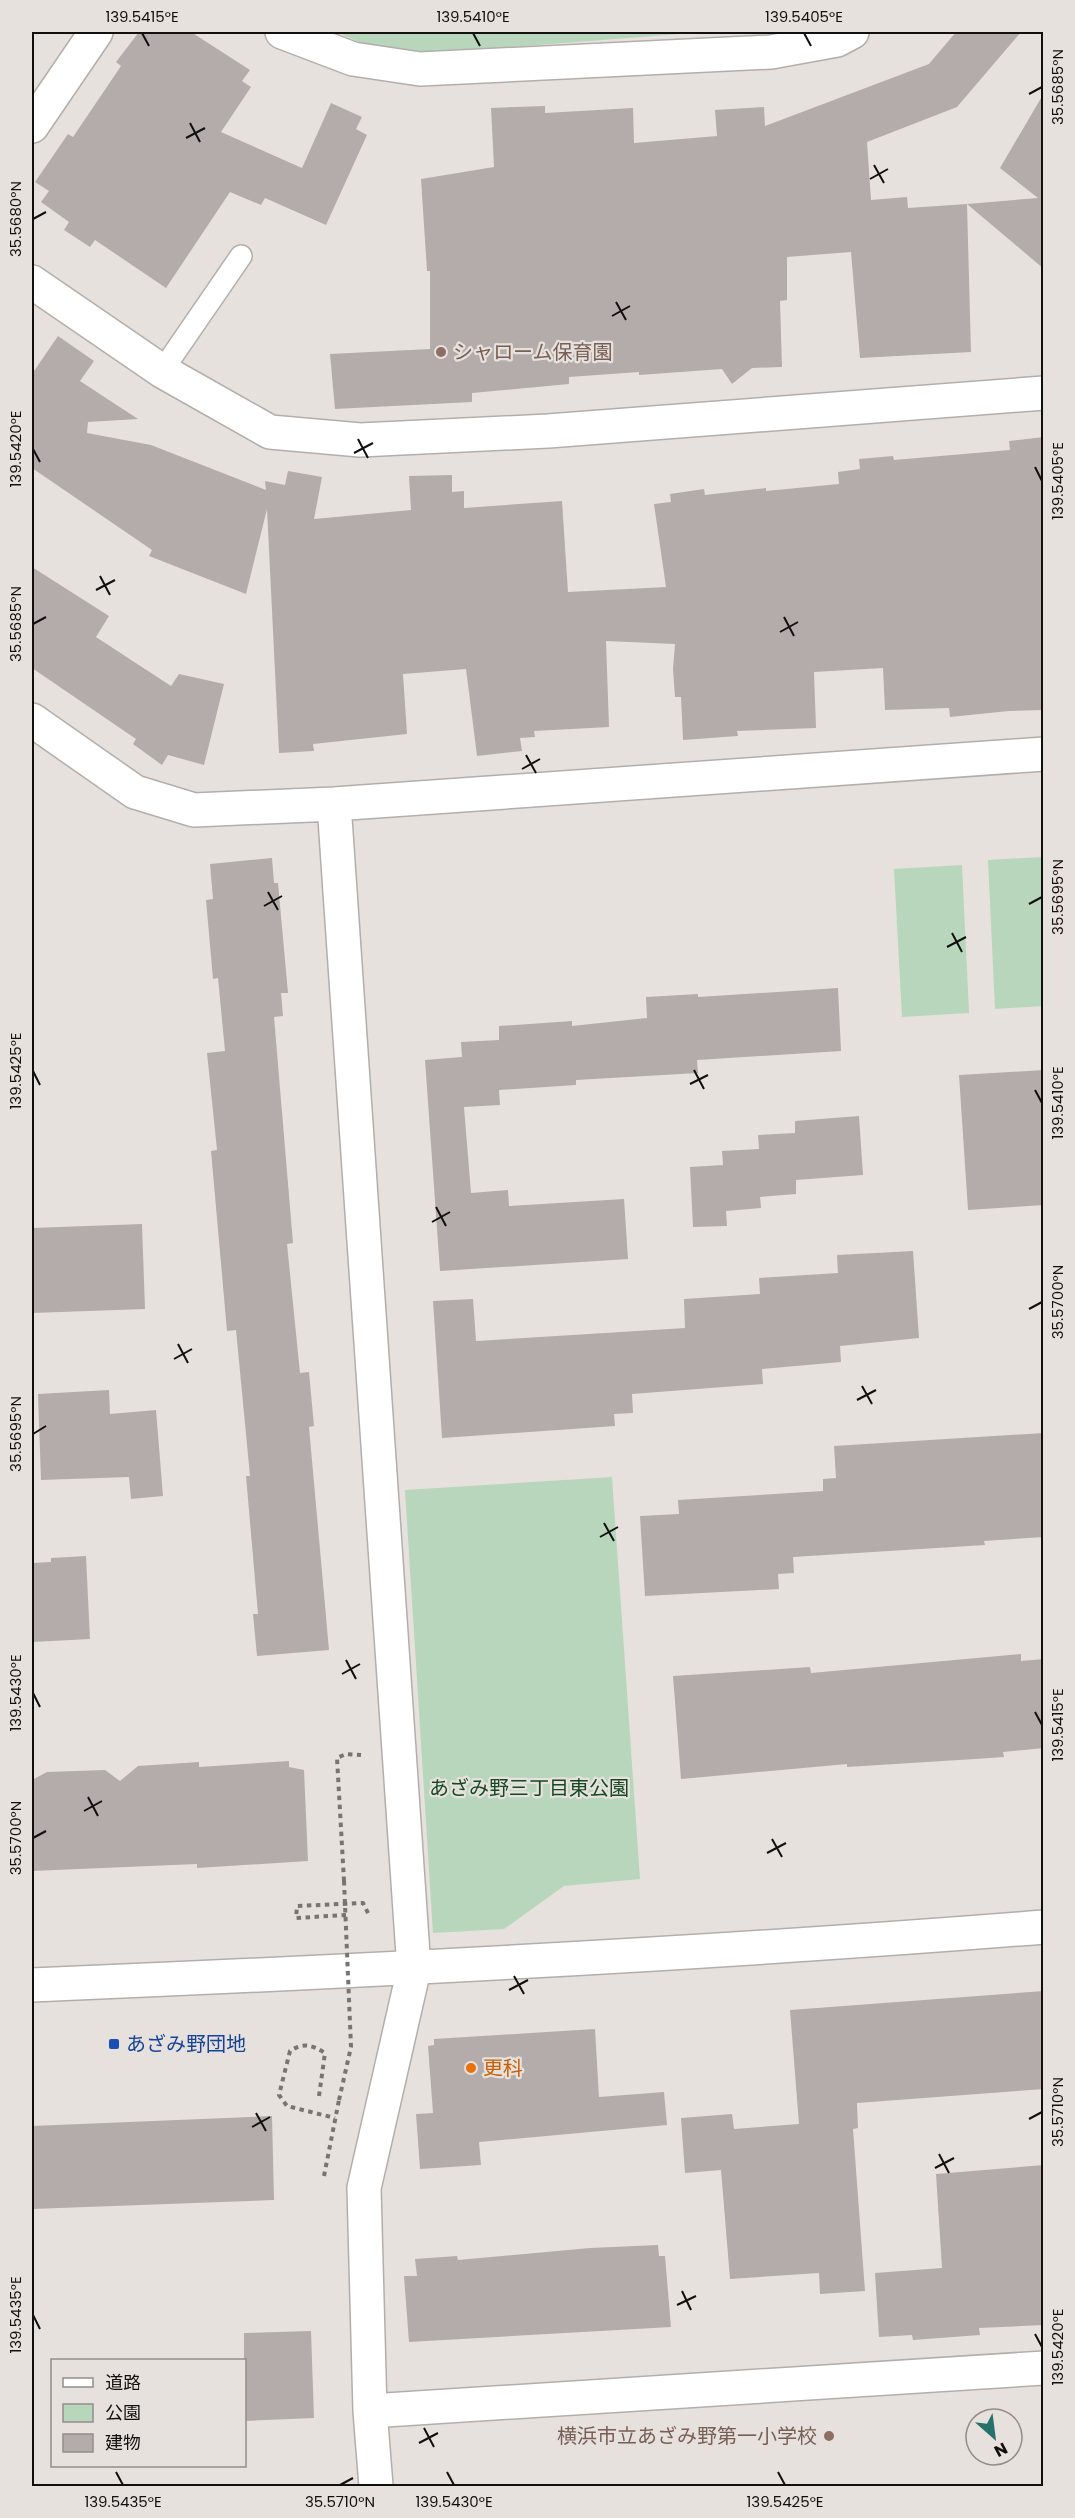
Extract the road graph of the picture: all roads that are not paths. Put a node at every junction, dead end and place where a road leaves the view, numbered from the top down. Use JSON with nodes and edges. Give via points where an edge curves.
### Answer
{"nodes":[{"id":1,"x":96,"y":32,"type":"edge"},
{"id":2,"x":282,"y":32,"type":"edge"},
{"id":3,"x":852,"y":32,"type":"edge"},
{"id":4,"x":32,"y":126,"type":"edge"},
{"id":5,"x":241,"y":256,"type":"dead end"},
{"id":6,"x":32,"y":282,"type":"edge"},
{"id":7,"x":162,"y":371,"type":"junction"},
{"id":8,"x":1044,"y":393,"type":"edge"},
{"id":9,"x":34,"y":726,"type":"edge"},
{"id":10,"x":1044,"y":754,"type":"edge"},
{"id":11,"x":334,"y":804,"type":"junction"},
{"id":12,"x":1044,"y":1927,"type":"edge"},
{"id":13,"x":414,"y":1969,"type":"junction"},
{"id":14,"x":32,"y":1985,"type":"edge"},
{"id":15,"x":1044,"y":2368,"type":"edge"},
{"id":16,"x":370,"y":2410,"type":"junction"},
{"id":17,"x":376,"y":2487,"type":"edge"}],
"edges":[{"from":1,"to":4,"type":"street"},
{"from":2,"to":3,"type":"street","via":[[353,59],[420,69],[771,52],[837,40]]},
{"from":5,"to":7,"type":"lane"},
{"from":6,"to":7,"type":"street"},
{"from":7,"to":8,"type":"street","via":[[270,432],[360,440],[548,431]]},
{"from":9,"to":11,"type":"street","via":[[135,792],[194,810]]},
{"from":10,"to":11,"type":"street"},
{"from":11,"to":13,"type":"street"},
{"from":12,"to":13,"type":"street","via":[[824,1945]]},
{"from":13,"to":14,"type":"street"},
{"from":13,"to":16,"type":"street","via":[[364,2188]]},
{"from":15,"to":16,"type":"street"},
{"from":16,"to":17,"type":"street"}]}
